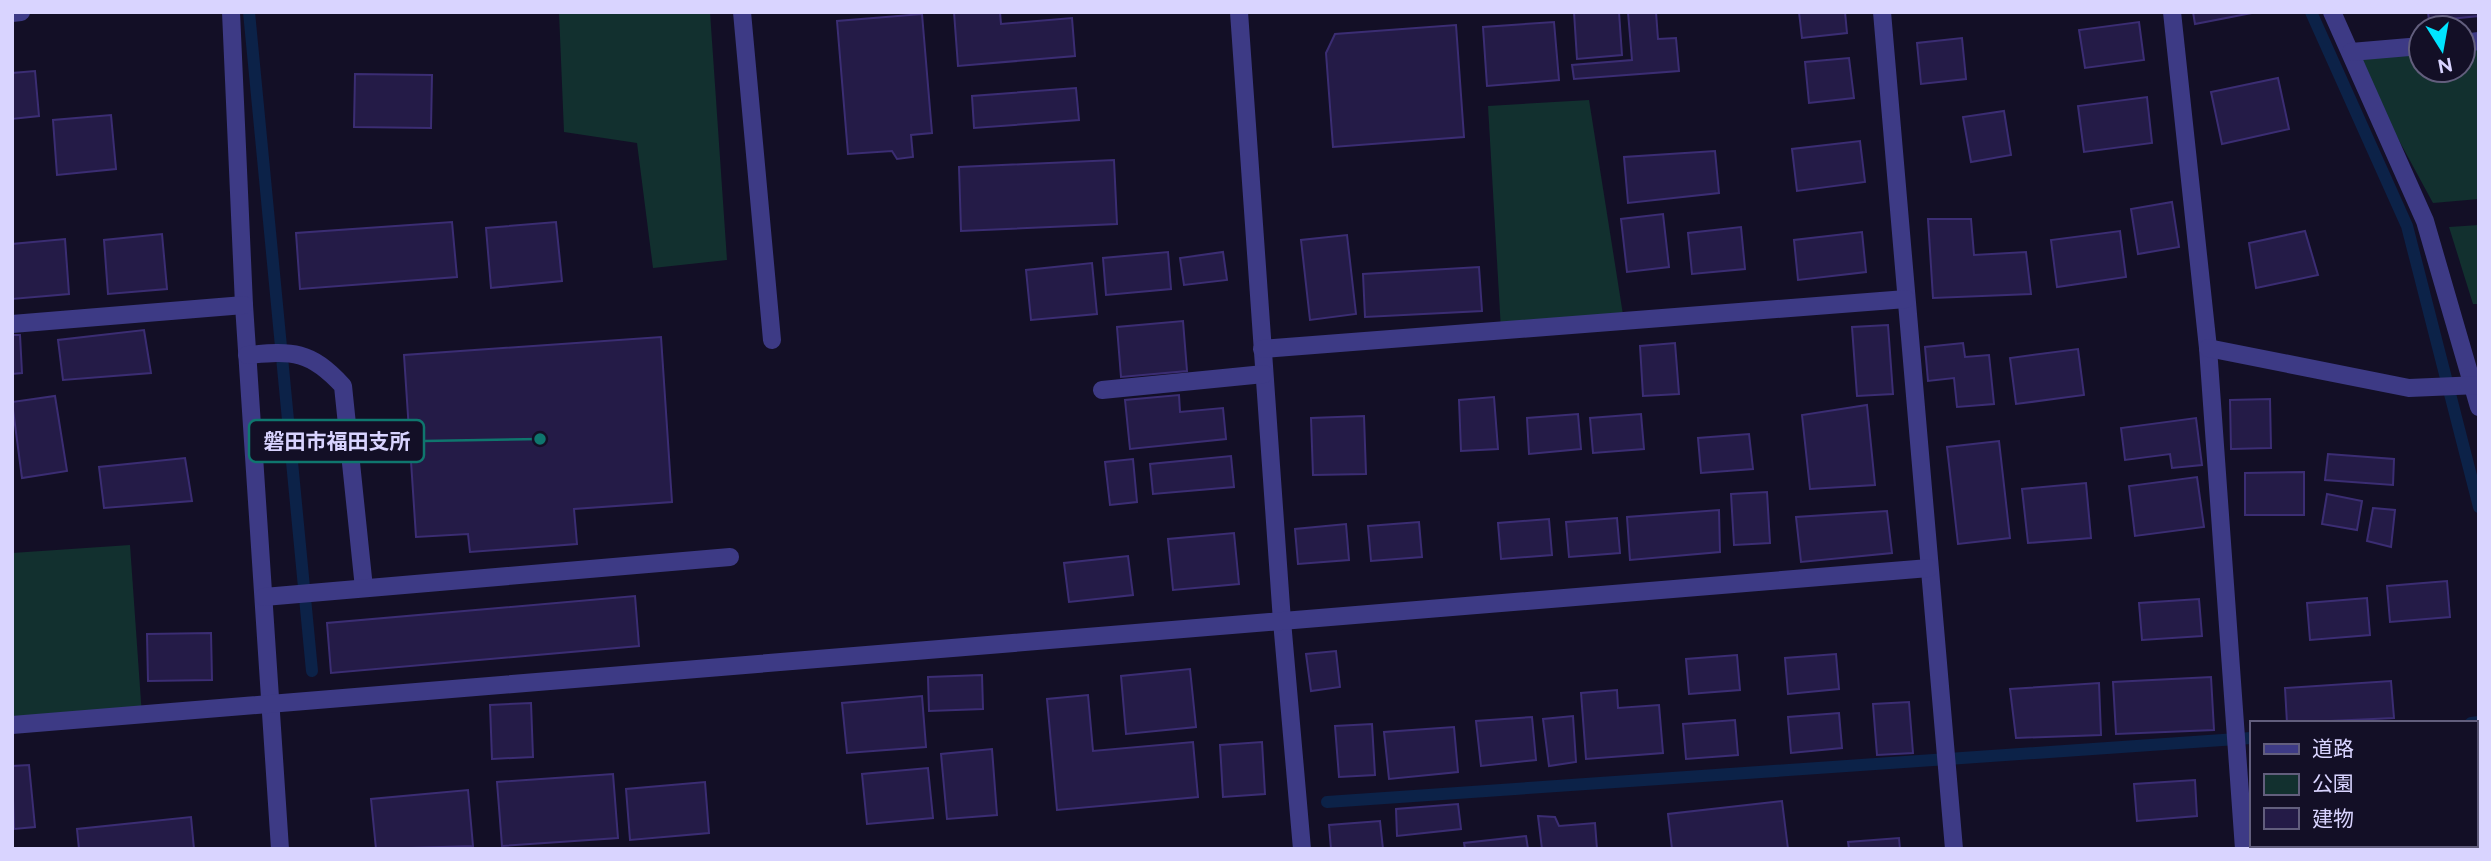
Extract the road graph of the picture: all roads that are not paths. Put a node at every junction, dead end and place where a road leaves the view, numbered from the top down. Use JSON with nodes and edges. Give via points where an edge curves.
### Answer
{"nodes":[{"id":1,"x":21,"y":12,"type":"edge"},
{"id":2,"x":231,"y":12,"type":"edge"},
{"id":3,"x":742,"y":12,"type":"edge"},
{"id":4,"x":1239,"y":12,"type":"edge"},
{"id":5,"x":1882,"y":12,"type":"edge"},
{"id":6,"x":2172,"y":12,"type":"edge"},
{"id":7,"x":2332,"y":12,"type":"edge"},
{"id":8,"x":12,"y":13,"type":"edge"},
{"id":9,"x":2407,"y":47,"type":"edge"},
{"id":10,"x":2351,"y":52,"type":"junction"},
{"id":11,"x":1906,"y":299,"type":"junction"},
{"id":12,"x":244,"y":305,"type":"junction"},
{"id":13,"x":12,"y":324,"type":"edge"},
{"id":14,"x":772,"y":340,"type":"dead end"},
{"id":15,"x":2208,"y":348,"type":"junction"},
{"id":16,"x":1262,"y":349,"type":"junction"},
{"id":17,"x":247,"y":355,"type":"junction"},
{"id":18,"x":1264,"y":374,"type":"junction"},
{"id":19,"x":2477,"y":385,"type":"edge"},
{"id":20,"x":1102,"y":390,"type":"dead end"},
{"id":21,"x":2479,"y":407,"type":"edge"},
{"id":22,"x":730,"y":557,"type":"dead end"},
{"id":23,"x":1929,"y":568,"type":"junction"},
{"id":24,"x":364,"y":588,"type":"junction"},
{"id":25,"x":264,"y":597,"type":"junction"},
{"id":26,"x":1282,"y":621,"type":"junction"},
{"id":27,"x":271,"y":703,"type":"junction"},
{"id":28,"x":12,"y":725,"type":"edge"},
{"id":29,"x":280,"y":849,"type":"edge"},
{"id":30,"x":1302,"y":849,"type":"edge"},
{"id":31,"x":1954,"y":849,"type":"edge"},
{"id":32,"x":2244,"y":849,"type":"edge"}],
"edges":[{"from":1,"to":8,"type":"street"},
{"from":2,"to":12,"type":"street"},
{"from":3,"to":14,"type":"street"},
{"from":4,"to":16,"type":"street"},
{"from":5,"to":11,"type":"street"},
{"from":6,"to":15,"type":"street"},
{"from":7,"to":10,"type":"street"},
{"from":9,"to":10,"type":"street"},
{"from":10,"to":19,"type":"street","via":[[2425,221]]},
{"from":11,"to":16,"type":"street"},
{"from":11,"to":23,"type":"street"},
{"from":12,"to":13,"type":"street"},
{"from":12,"to":17,"type":"street"},
{"from":15,"to":19,"type":"street","via":[[2409,388]]},
{"from":15,"to":32,"type":"street"},
{"from":16,"to":18,"type":"street"},
{"from":17,"to":24,"type":"street","via":[[290,351],[325,366],[343,386]]},
{"from":17,"to":25,"type":"street"},
{"from":18,"to":20,"type":"street"},
{"from":18,"to":26,"type":"street"},
{"from":19,"to":21,"type":"street"},
{"from":22,"to":24,"type":"street"},
{"from":23,"to":26,"type":"street"},
{"from":23,"to":31,"type":"street"},
{"from":24,"to":25,"type":"street"},
{"from":25,"to":27,"type":"street"},
{"from":26,"to":27,"type":"street"},
{"from":26,"to":30,"type":"street"},
{"from":27,"to":28,"type":"street"},
{"from":27,"to":29,"type":"street"}]}
